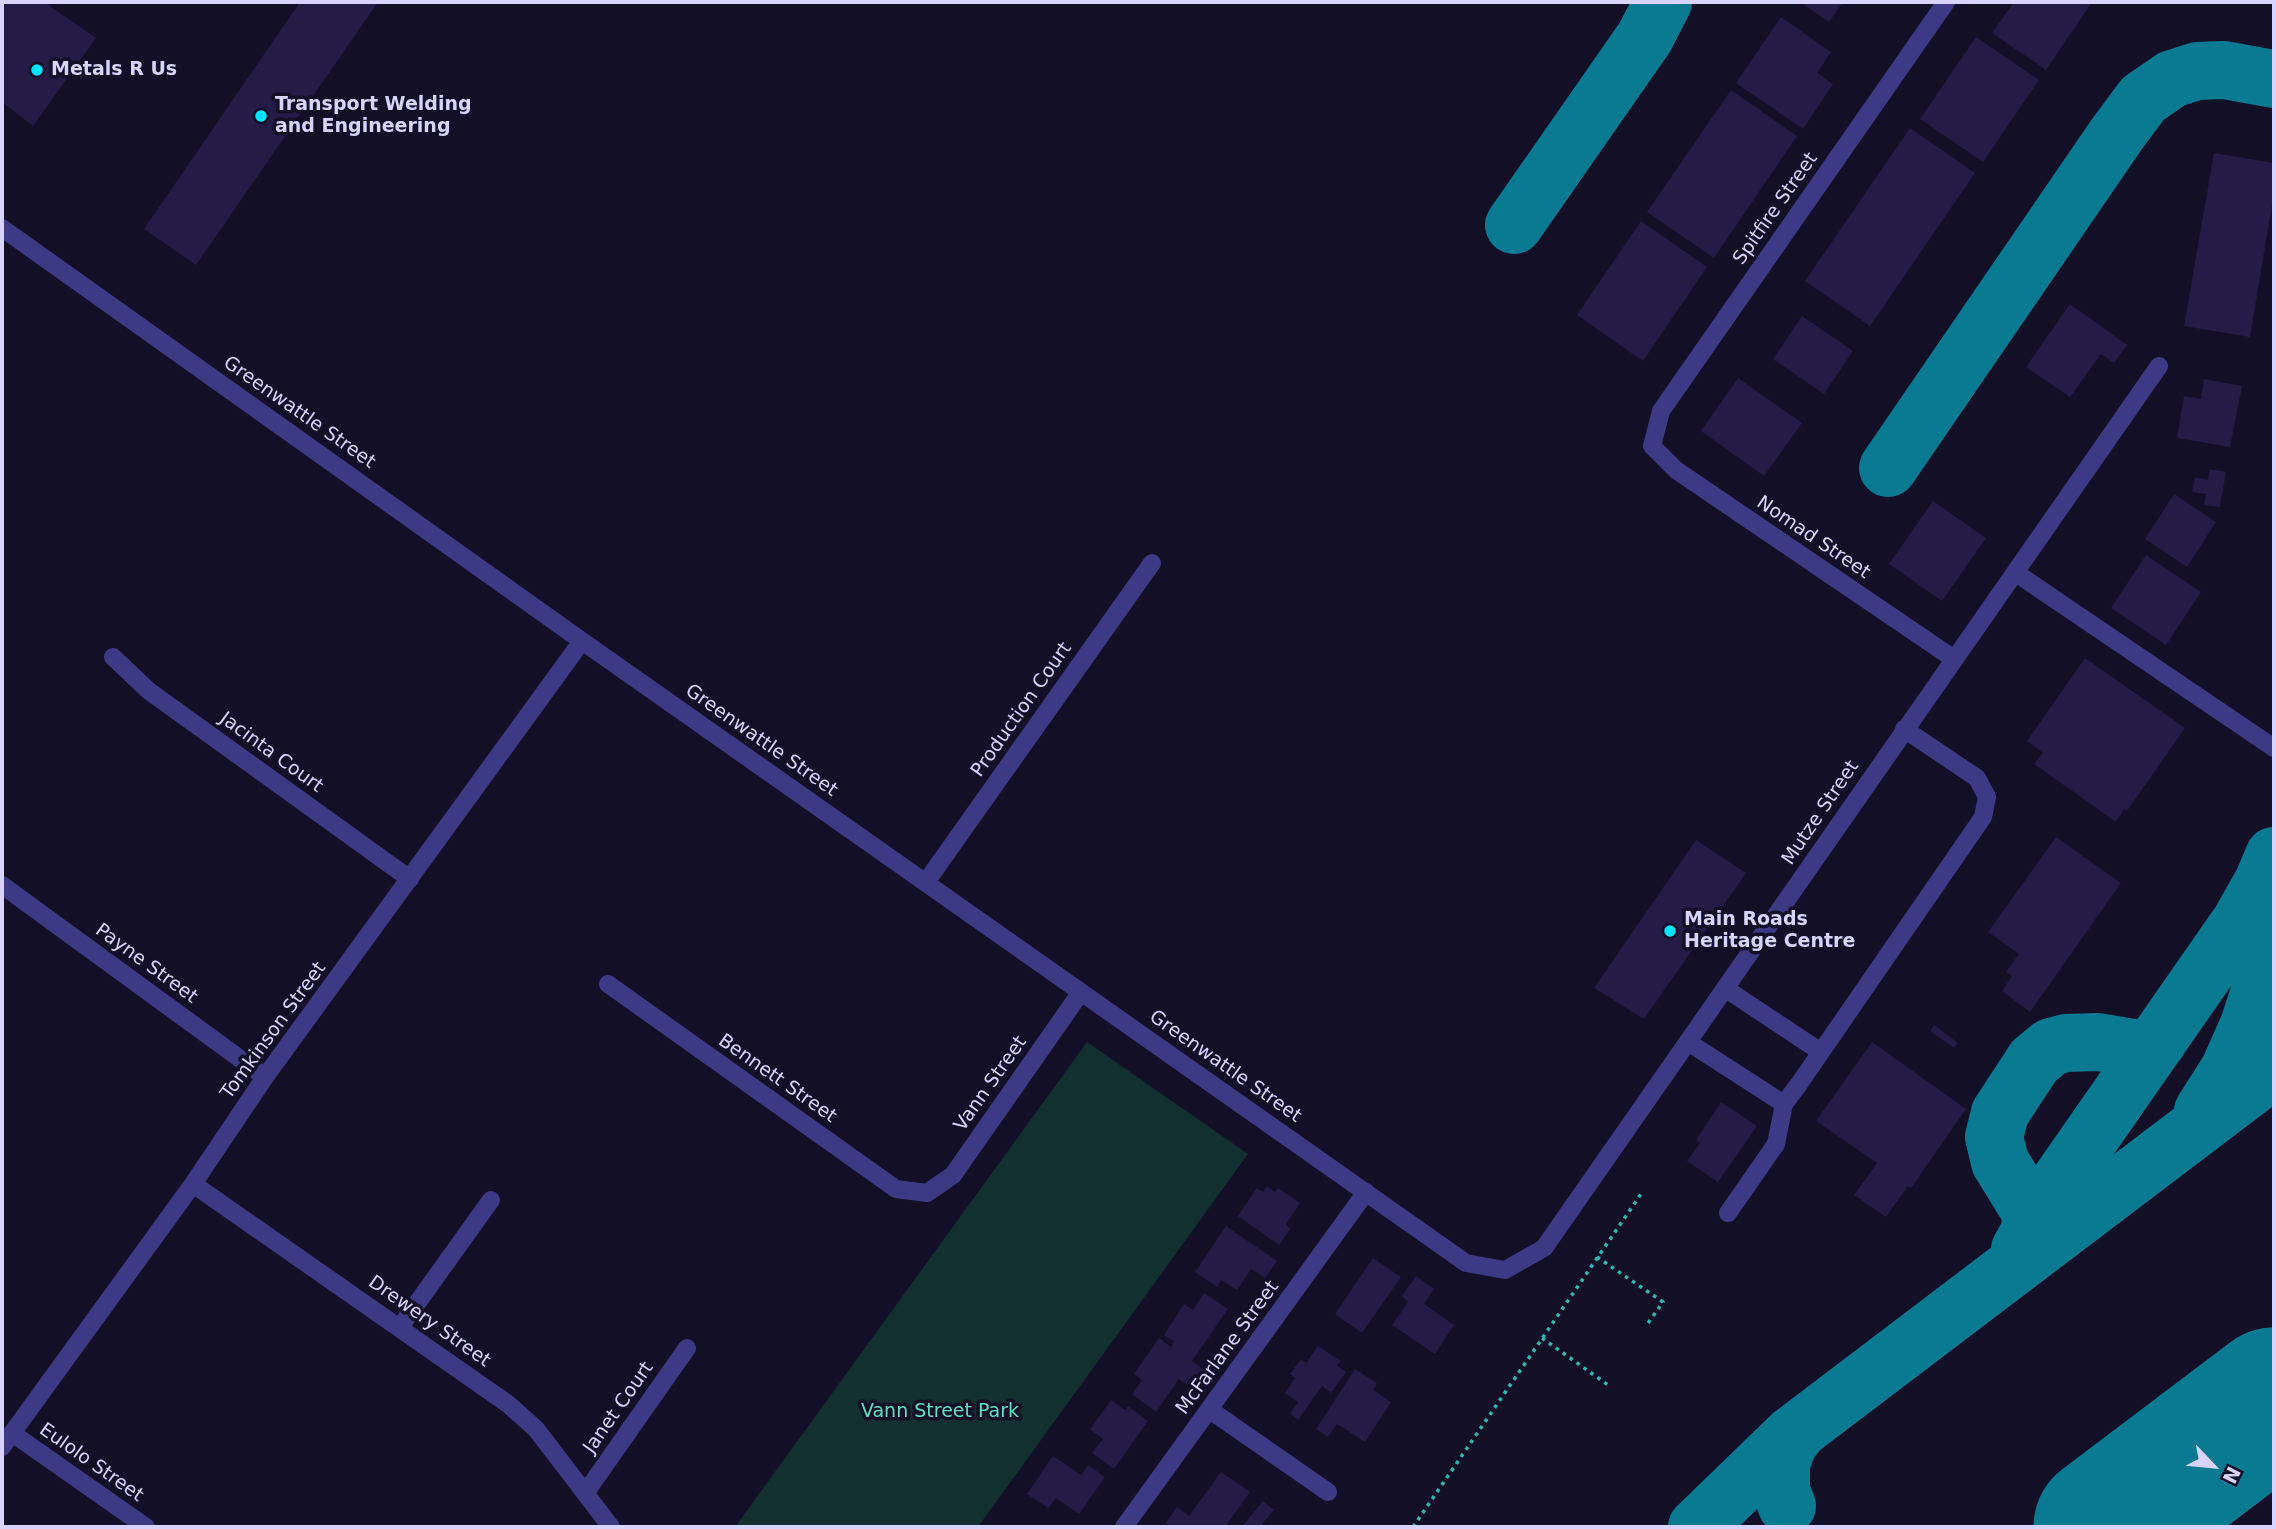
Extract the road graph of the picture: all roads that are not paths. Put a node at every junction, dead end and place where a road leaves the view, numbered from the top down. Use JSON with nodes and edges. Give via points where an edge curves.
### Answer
{"nodes":[{"id":1,"x":1946,"y":2,"type":"edge"},
{"id":2,"x":2,"y":228,"type":"edge"},
{"id":3,"x":2159,"y":366,"type":"dead end"},
{"id":4,"x":1652,"y":446,"type":"joint"},
{"id":5,"x":1153,"y":563,"type":"dead end"},
{"id":6,"x":2016,"y":573,"type":"junction"},
{"id":7,"x":582,"y":641,"type":"junction"},
{"id":8,"x":113,"y":657,"type":"dead end"},
{"id":9,"x":1954,"y":659,"type":"junction"},
{"id":10,"x":1904,"y":729,"type":"junction"},
{"id":11,"x":2274,"y":748,"type":"edge"},
{"id":12,"x":410,"y":878,"type":"junction"},
{"id":13,"x":926,"y":883,"type":"junction"},
{"id":14,"x":2,"y":885,"type":"edge"},
{"id":15,"x":608,"y":984,"type":"dead end"},
{"id":16,"x":1726,"y":989,"type":"junction"},
{"id":17,"x":1081,"y":992,"type":"junction"},
{"id":18,"x":1688,"y":1042,"type":"junction"},
{"id":19,"x":1821,"y":1052,"type":"junction"},
{"id":20,"x":265,"y":1077,"type":"junction"},
{"id":21,"x":1784,"y":1104,"type":"junction"},
{"id":22,"x":193,"y":1184,"type":"junction"},
{"id":23,"x":1366,"y":1192,"type":"junction"},
{"id":24,"x":927,"y":1193,"type":"joint"},
{"id":25,"x":491,"y":1200,"type":"dead end"},
{"id":26,"x":1728,"y":1213,"type":"dead end"},
{"id":27,"x":1505,"y":1270,"type":"joint"},
{"id":28,"x":400,"y":1327,"type":"junction"},
{"id":29,"x":687,"y":1348,"type":"dead end"},
{"id":30,"x":1210,"y":1410,"type":"junction"},
{"id":31,"x":7,"y":1440,"type":"edge"},
{"id":32,"x":586,"y":1492,"type":"junction"},
{"id":33,"x":1328,"y":1492,"type":"dead end"},
{"id":34,"x":146,"y":1527,"type":"edge"},
{"id":35,"x":611,"y":1527,"type":"edge"},
{"id":36,"x":1124,"y":1527,"type":"edge"}],
"edges":[{"from":1,"to":4,"type":"street","name":"Spitfire Street","via":[[1661,411]]},
{"from":2,"to":7,"type":"street","name":"Greenwattle Street"},
{"from":3,"to":6,"type":"street","name":"Mutze Street"},
{"from":4,"to":9,"type":"street","name":"Nomad Street","via":[[1676,470]]},
{"from":5,"to":13,"type":"street","name":"Production Court"},
{"from":6,"to":9,"type":"street","name":"Mutze Street"},
{"from":6,"to":11,"type":"street"},
{"from":7,"to":12,"type":"street","name":"Tomkinson Street"},
{"from":7,"to":13,"type":"street","name":"Greenwattle Street"},
{"from":8,"to":12,"type":"street","name":"Jacinta Court","via":[[149,691]]},
{"from":9,"to":10,"type":"street","name":"Mutze Street"},
{"from":10,"to":16,"type":"street","name":"Mutze Street"},
{"from":10,"to":19,"type":"street","via":[[1977,778],[1987,797],[1983,817]]},
{"from":12,"to":20,"type":"street","name":"Tomkinson Street"},
{"from":13,"to":17,"type":"street","name":"Greenwattle Street"},
{"from":14,"to":20,"type":"street","name":"Payne Street"},
{"from":15,"to":24,"type":"street","name":"Bennett Street","via":[[896,1189]]},
{"from":16,"to":18,"type":"street","name":"Mutze Street"},
{"from":16,"to":19,"type":"street"},
{"from":17,"to":23,"type":"street","name":"Greenwattle Street"},
{"from":17,"to":24,"type":"street","name":"Vann Street","via":[[953,1175]]},
{"from":18,"to":21,"type":"street"},
{"from":18,"to":27,"type":"street","name":"Mutze Street","via":[[1544,1248]]},
{"from":19,"to":21,"type":"street"},
{"from":20,"to":22,"type":"street","name":"Tomkinson Street"},
{"from":21,"to":26,"type":"street","via":[[1776,1144]]},
{"from":22,"to":28,"type":"street","name":"Drewery Street"},
{"from":22,"to":31,"type":"street","name":"Tomkinson Street"},
{"from":23,"to":27,"type":"street","name":"Greenwattle Street","via":[[1466,1263]]},
{"from":23,"to":30,"type":"street","name":"McFarlane Street"},
{"from":25,"to":28,"type":"street"},
{"from":28,"to":32,"type":"street","name":"Drewery Street","via":[[508,1404],[536,1429]]},
{"from":29,"to":32,"type":"street","name":"Janet Court"},
{"from":30,"to":33,"type":"street"},
{"from":30,"to":36,"type":"street","name":"McFarlane Street"},
{"from":31,"to":34,"type":"street","name":"Eulolo Street"},
{"from":32,"to":35,"type":"street","name":"Drewery Street"}]}
